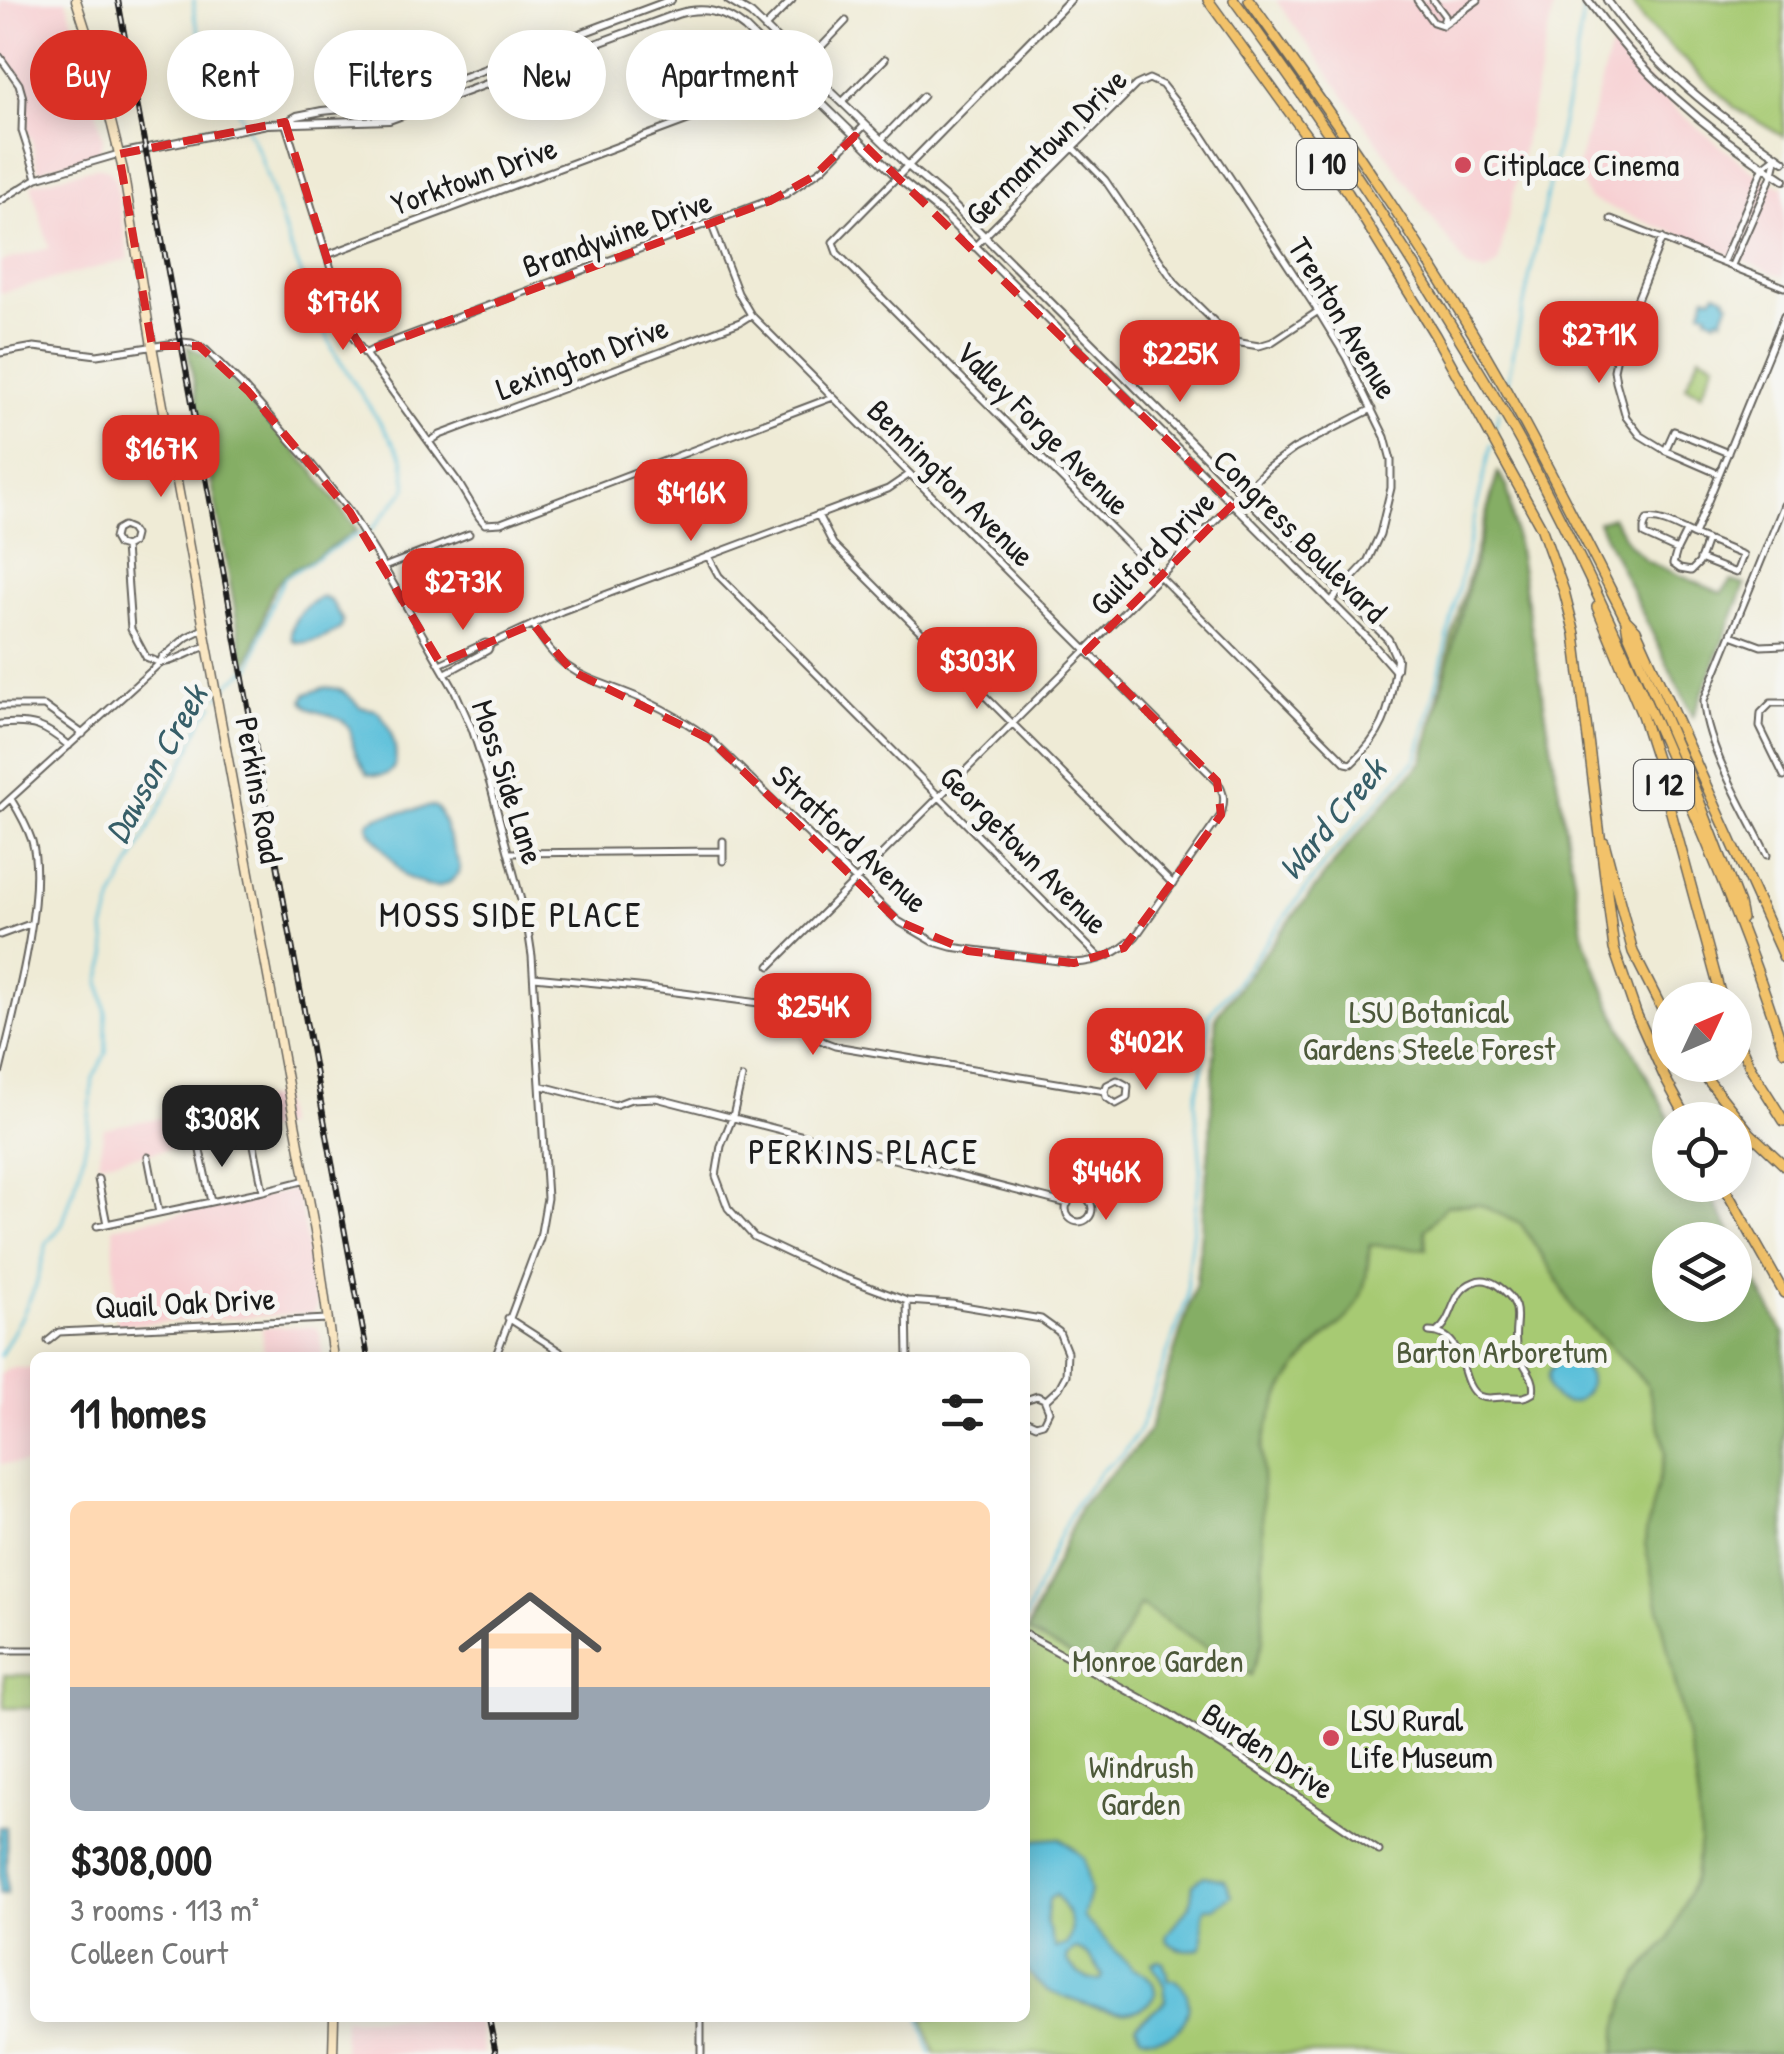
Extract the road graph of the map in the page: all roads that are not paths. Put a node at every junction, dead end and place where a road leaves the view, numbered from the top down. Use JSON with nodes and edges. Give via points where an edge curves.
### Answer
{"nodes":[{"id":1,"x":76,"y":0,"type":"edge"},
{"id":2,"x":671,"y":0,"type":"edge"},
{"id":3,"x":705,"y":0,"type":"edge"},
{"id":4,"x":728,"y":0,"type":"edge"},
{"id":5,"x":792,"y":0,"type":"edge"},
{"id":6,"x":1070,"y":0,"type":"edge"},
{"id":7,"x":1208,"y":0,"type":"edge"},
{"id":8,"x":1234,"y":0,"type":"edge"},
{"id":9,"x":1249,"y":0,"type":"edge"},
{"id":10,"x":1417,"y":0,"type":"edge"},
{"id":11,"x":1433,"y":0,"type":"edge"},
{"id":12,"x":1478,"y":0,"type":"edge"},
{"id":13,"x":1588,"y":0,"type":"edge"},
{"id":14,"x":1609,"y":2,"type":"edge"},
{"id":15,"x":704,"y":10,"type":"junction"},
{"id":16,"x":846,"y":22,"type":"dead end"},
{"id":17,"x":1443,"y":26,"type":"junction"},
{"id":18,"x":765,"y":27,"type":"junction"},
{"id":19,"x":746,"y":30,"type":"edge"},
{"id":20,"x":768,"y":30,"type":"edge"},
{"id":21,"x":833,"y":35,"type":"edge"},
{"id":22,"x":0,"y":57,"type":"edge"},
{"id":23,"x":885,"y":58,"type":"dead end"},
{"id":24,"x":1149,"y":79,"type":"joint"},
{"id":25,"x":833,"y":93,"type":"edge"},
{"id":26,"x":923,"y":96,"type":"dead end"},
{"id":27,"x":842,"y":102,"type":"junction"},
{"id":28,"x":833,"y":115,"type":"edge"},
{"id":29,"x":688,"y":120,"type":"edge"},
{"id":30,"x":285,"y":122,"type":"junction"},
{"id":31,"x":865,"y":125,"type":"junction"},
{"id":32,"x":855,"y":136,"type":"junction"},
{"id":33,"x":880,"y":140,"type":"junction"},
{"id":34,"x":1074,"y":148,"type":"junction"},
{"id":35,"x":119,"y":154,"type":"junction"},
{"id":36,"x":1780,"y":158,"type":"edge"},
{"id":37,"x":908,"y":166,"type":"junction"},
{"id":38,"x":1764,"y":166,"type":"junction"},
{"id":39,"x":1773,"y":173,"type":"junction"},
{"id":40,"x":897,"y":177,"type":"junction"},
{"id":41,"x":37,"y":178,"type":"junction"},
{"id":42,"x":1784,"y":180,"type":"edge"},
{"id":43,"x":0,"y":201,"type":"edge"},
{"id":44,"x":1611,"y":218,"type":"dead end"},
{"id":45,"x":711,"y":224,"type":"junction"},
{"id":46,"x":985,"y":236,"type":"junction"},
{"id":47,"x":1662,"y":238,"type":"junction"},
{"id":48,"x":974,"y":247,"type":"junction"},
{"id":49,"x":327,"y":255,"type":"junction"},
{"id":50,"x":1723,"y":262,"type":"junction"},
{"id":51,"x":1732,"y":265,"type":"junction"},
{"id":52,"x":1784,"y":287,"type":"edge"},
{"id":53,"x":1318,"y":311,"type":"junction"},
{"id":54,"x":752,"y":315,"type":"junction"},
{"id":55,"x":1784,"y":316,"type":"edge"},
{"id":56,"x":1070,"y":322,"type":"junction"},
{"id":57,"x":1060,"y":332,"type":"junction"},
{"id":58,"x":152,"y":346,"type":"junction"},
{"id":59,"x":0,"y":353,"type":"edge"},
{"id":60,"x":365,"y":354,"type":"junction"},
{"id":61,"x":833,"y":397,"type":"junction"},
{"id":62,"x":1157,"y":408,"type":"junction"},
{"id":63,"x":1372,"y":409,"type":"junction"},
{"id":64,"x":1147,"y":419,"type":"junction"},
{"id":65,"x":428,"y":442,"type":"junction"},
{"id":66,"x":1665,"y":451,"type":"junction"},
{"id":67,"x":1728,"y":453,"type":"junction"},
{"id":68,"x":910,"y":474,"type":"junction"},
{"id":69,"x":1719,"y":474,"type":"junction"},
{"id":70,"x":1243,"y":494,"type":"junction"},
{"id":71,"x":1233,"y":504,"type":"junction"},
{"id":72,"x":1784,"y":504,"type":"edge"},
{"id":73,"x":818,"y":515,"type":"junction"},
{"id":74,"x":469,"y":534,"type":"dead end"},
{"id":75,"x":1690,"y":534,"type":"junction"},
{"id":76,"x":1707,"y":540,"type":"junction"},
{"id":77,"x":126,"y":547,"type":"junction"},
{"id":78,"x":1677,"y":550,"type":"junction"},
{"id":79,"x":708,"y":556,"type":"junction"},
{"id":80,"x":1700,"y":559,"type":"junction"},
{"id":81,"x":384,"y":567,"type":"junction"},
{"id":82,"x":1159,"y":576,"type":"junction"},
{"id":83,"x":1588,"y":576,"type":"junction"},
{"id":84,"x":1340,"y":591,"type":"junction"},
{"id":85,"x":1330,"y":602,"type":"junction"},
{"id":86,"x":1626,"y":620,"type":"junction"},
{"id":87,"x":533,"y":624,"type":"junction"},
{"id":88,"x":204,"y":628,"type":"junction"},
{"id":89,"x":1378,"y":629,"type":"junction"},
{"id":90,"x":1731,"y":635,"type":"junction"},
{"id":91,"x":1368,"y":639,"type":"junction"},
{"id":92,"x":491,"y":644,"type":"junction"},
{"id":93,"x":1784,"y":645,"type":"edge"},
{"id":94,"x":207,"y":646,"type":"junction"},
{"id":95,"x":1086,"y":650,"type":"junction"},
{"id":96,"x":160,"y":663,"type":"junction"},
{"id":97,"x":440,"y":663,"type":"junction"},
{"id":98,"x":1396,"y":670,"type":"junction"},
{"id":99,"x":446,"y":672,"type":"junction"},
{"id":100,"x":1784,"y":703,"type":"edge"},
{"id":101,"x":0,"y":706,"type":"edge"},
{"id":102,"x":0,"y":724,"type":"edge"},
{"id":103,"x":1013,"y":724,"type":"junction"},
{"id":104,"x":82,"y":734,"type":"junction"},
{"id":105,"x":69,"y":746,"type":"junction"},
{"id":106,"x":1784,"y":776,"type":"edge"},
{"id":107,"x":939,"y":797,"type":"junction"},
{"id":108,"x":11,"y":800,"type":"junction"},
{"id":109,"x":1595,"y":805,"type":"junction"},
{"id":110,"x":0,"y":808,"type":"edge"},
{"id":111,"x":722,"y":841,"type":"dead end"},
{"id":112,"x":722,"y":851,"type":"junction"},
{"id":113,"x":509,"y":853,"type":"junction"},
{"id":114,"x":1767,"y":855,"type":"dead end"},
{"id":115,"x":722,"y":861,"type":"dead end"},
{"id":116,"x":855,"y":881,"type":"junction"},
{"id":117,"x":1173,"y":884,"type":"junction"},
{"id":118,"x":31,"y":924,"type":"junction"},
{"id":119,"x":0,"y":935,"type":"edge"},
{"id":120,"x":1745,"y":937,"type":"junction"},
{"id":121,"x":1784,"y":958,"type":"edge"},
{"id":122,"x":1101,"y":959,"type":"junction"},
{"id":123,"x":770,"y":966,"type":"dead end"},
{"id":124,"x":534,"y":977,"type":"junction"},
{"id":125,"x":1717,"y":982,"type":"edge"},
{"id":126,"x":1652,"y":989,"type":"edge"},
{"id":127,"x":3,"y":1044,"type":"edge"},
{"id":128,"x":1784,"y":1051,"type":"edge"},
{"id":129,"x":1752,"y":1070,"type":"edge"},
{"id":130,"x":0,"y":1071,"type":"edge"},
{"id":131,"x":742,"y":1078,"type":"dead end"},
{"id":132,"x":1709,"y":1082,"type":"edge"},
{"id":133,"x":542,"y":1086,"type":"junction"},
{"id":134,"x":1105,"y":1091,"type":"junction"},
{"id":135,"x":1678,"y":1102,"type":"edge"},
{"id":136,"x":733,"y":1116,"type":"junction"},
{"id":137,"x":1784,"y":1121,"type":"edge"},
{"id":138,"x":252,"y":1136,"type":"dead end"},
{"id":139,"x":200,"y":1146,"type":"dead end"},
{"id":140,"x":148,"y":1156,"type":"dead end"},
{"id":141,"x":1784,"y":1165,"type":"edge"},
{"id":142,"x":98,"y":1180,"type":"dead end"},
{"id":143,"x":306,"y":1180,"type":"junction"},
{"id":144,"x":263,"y":1192,"type":"junction"},
{"id":145,"x":211,"y":1202,"type":"junction"},
{"id":146,"x":1733,"y":1202,"type":"edge"},
{"id":147,"x":1068,"y":1204,"type":"junction"},
{"id":148,"x":159,"y":1213,"type":"junction"},
{"id":149,"x":106,"y":1224,"type":"junction"},
{"id":150,"x":97,"y":1226,"type":"dead end"},
{"id":151,"x":1784,"y":1293,"type":"edge"},
{"id":152,"x":907,"y":1301,"type":"junction"},
{"id":153,"x":508,"y":1318,"type":"junction"},
{"id":154,"x":328,"y":1319,"type":"junction"},
{"id":155,"x":1429,"y":1332,"type":"dead end"},
{"id":156,"x":1437,"y":1332,"type":"junction"},
{"id":157,"x":48,"y":1342,"type":"dead end"},
{"id":158,"x":331,"y":1352,"type":"edge"},
{"id":159,"x":497,"y":1352,"type":"edge"},
{"id":160,"x":561,"y":1352,"type":"edge"},
{"id":161,"x":908,"y":1352,"type":"edge"},
{"id":162,"x":1030,"y":1398,"type":"edge"},
{"id":163,"x":1045,"y":1401,"type":"junction"},
{"id":164,"x":1030,"y":1422,"type":"edge"},
{"id":165,"x":1030,"y":1637,"type":"edge"},
{"id":166,"x":0,"y":1650,"type":"edge"},
{"id":167,"x":30,"y":1650,"type":"edge"},
{"id":168,"x":1380,"y":1851,"type":"dead end"},
{"id":169,"x":334,"y":2022,"type":"edge"},
{"id":170,"x":701,"y":2022,"type":"edge"},
{"id":171,"x":333,"y":2054,"type":"edge"},
{"id":172,"x":701,"y":2054,"type":"edge"}],
"edges":[{"from":1,"to":35,"type":"main road","name":"Perkins Road"},
{"from":2,"to":30,"type":"street","via":[[392,104]]},
{"from":3,"to":15,"type":"street"},
{"from":4,"to":18,"type":"street","name":"Congress Boulevard"},
{"from":5,"to":18,"type":"street"},
{"from":6,"to":37,"type":"street"},
{"from":7,"to":109,"type":"highway","number":"I 10","via":[[1348,192],[1541,527],[1575,634]]},
{"from":8,"to":83,"type":"highway","number":"I 10","via":[[1395,231],[1539,476]]},
{"from":9,"to":86,"type":"highway","via":[[1393,206],[1477,341]]},
{"from":10,"to":17,"type":"street"},
{"from":11,"to":17,"type":"street"},
{"from":12,"to":17,"type":"street"},
{"from":13,"to":38,"type":"street","via":[[1666,92]]},
{"from":14,"to":36,"type":"street","via":[[1704,104]]},
{"from":15,"to":19,"type":"street","name":"Congress Boulevard"},
{"from":15,"to":30,"type":"street","via":[[677,14],[405,116]]},
{"from":16,"to":21,"type":"street"},
{"from":18,"to":20,"type":"street","name":"Congress Boulevard"},
{"from":22,"to":41,"type":"street","via":[[19,84],[22,131]]},
{"from":23,"to":27,"type":"street"},
{"from":24,"to":34,"type":"street","name":"Germantown Drive"},
{"from":24,"to":53,"type":"street","name":"Trenton Avenue","via":[[1162,85],[1202,136]]},
{"from":25,"to":27,"type":"street","name":"Congress Boulevard"},
{"from":26,"to":33,"type":"street"},
{"from":27,"to":31,"type":"street","name":"Congress Boulevard"},
{"from":28,"to":32,"type":"street","name":"Congress Boulevard"},
{"from":29,"to":49,"type":"street","name":"Yorktown Drive"},
{"from":30,"to":35,"type":"street"},
{"from":30,"to":49,"type":"street"},
{"from":31,"to":32,"type":"street","name":"Brandywine Drive"},
{"from":31,"to":33,"type":"street","name":"Congress Boulevard"},
{"from":32,"to":40,"type":"street","name":"Congress Boulevard"},
{"from":32,"to":45,"type":"street","name":"Brandywine Drive","via":[[794,190]]},
{"from":33,"to":37,"type":"street","name":"Congress Boulevard"},
{"from":34,"to":46,"type":"street","name":"Germantown Drive"},
{"from":34,"to":53,"type":"street","via":[[1105,180],[1176,284],[1235,342],[1272,342]]},
{"from":35,"to":41,"type":"street"},
{"from":35,"to":58,"type":"main road","name":"Perkins Road"},
{"from":36,"to":38,"type":"street"},
{"from":36,"to":39,"type":"street"},
{"from":37,"to":40,"type":"street"},
{"from":37,"to":46,"type":"street","name":"Congress Boulevard"},
{"from":38,"to":39,"type":"street"},
{"from":38,"to":50,"type":"street"},
{"from":39,"to":42,"type":"street"},
{"from":39,"to":51,"type":"street"},
{"from":40,"to":48,"type":"street","name":"Congress Boulevard"},
{"from":40,"to":82,"type":"street","name":"Valley Forge Avenue","via":[[834,242],[836,253]]},
{"from":41,"to":43,"type":"street"},
{"from":44,"to":47,"type":"street"},
{"from":45,"to":54,"type":"street","name":"Bennington Avenue"},
{"from":45,"to":60,"type":"street","name":"Brandywine Drive"},
{"from":46,"to":48,"type":"street","name":"Germantown Drive"},
{"from":46,"to":56,"type":"street","name":"Congress Boulevard"},
{"from":47,"to":50,"type":"street"},
{"from":47,"to":66,"type":"street","via":[[1614,370],[1626,417]]},
{"from":48,"to":57,"type":"street","name":"Congress Boulevard"},
{"from":49,"to":60,"type":"street","via":[[347,324]]},
{"from":50,"to":51,"type":"street"},
{"from":51,"to":52,"type":"street"},
{"from":53,"to":63,"type":"street","name":"Trenton Avenue"},
{"from":54,"to":61,"type":"street","name":"Bennington Avenue"},
{"from":54,"to":65,"type":"street","name":"Lexington Drive"},
{"from":55,"to":67,"type":"street"},
{"from":56,"to":57,"type":"street"},
{"from":56,"to":62,"type":"street","name":"Congress Boulevard"},
{"from":57,"to":64,"type":"street","name":"Congress Boulevard"},
{"from":58,"to":59,"type":"street","name":"Moss Side Lane","via":[[97,355],[34,347]]},
{"from":58,"to":81,"type":"street","name":"Moss Side Lane","via":[[188,342],[211,354],[350,512]]},
{"from":58,"to":88,"type":"main road","name":"Perkins Road"},
{"from":60,"to":65,"type":"street"},
{"from":61,"to":65,"type":"street","via":[[501,524],[478,518]]},
{"from":61,"to":68,"type":"street","name":"Bennington Avenue"},
{"from":62,"to":64,"type":"street"},
{"from":62,"to":70,"type":"street","name":"Congress Boulevard"},
{"from":63,"to":70,"type":"street","name":"Guilford Drive","via":[[1280,457]]},
{"from":63,"to":84,"type":"street","name":"Trenton Avenue","via":[[1385,437],[1391,488],[1368,562]]},
{"from":64,"to":71,"type":"street","name":"Congress Boulevard"},
{"from":66,"to":67,"type":"street","via":[[1674,431]]},
{"from":66,"to":69,"type":"street"},
{"from":67,"to":69,"type":"street"},
{"from":68,"to":73,"type":"street","via":[[888,490]]},
{"from":68,"to":95,"type":"street","name":"Bennington Avenue"},
{"from":69,"to":75,"type":"street"},
{"from":70,"to":71,"type":"street","name":"Guilford Drive"},
{"from":70,"to":84,"type":"street","name":"Congress Boulevard"},
{"from":71,"to":82,"type":"street","name":"Guilford Drive"},
{"from":71,"to":85,"type":"street","name":"Congress Boulevard"},
{"from":72,"to":90,"type":"street"},
{"from":73,"to":79,"type":"street"},
{"from":73,"to":103,"type":"street","via":[[833,544]]},
{"from":74,"to":81,"type":"street"},
{"from":75,"to":76,"type":"street"},
{"from":75,"to":78,"type":"street"},
{"from":75,"to":78,"type":"street","via":[[1647,520],[1644,535]]},
{"from":76,"to":80,"type":"street"},
{"from":76,"to":80,"type":"street","via":[[1743,555],[1736,573]]},
{"from":77,"to":77,"type":"street","via":[[134,536],[123,526],[114,538]]},
{"from":77,"to":96,"type":"street","via":[[131,629],[146,657]]},
{"from":78,"to":80,"type":"street","via":[[1673,564],[1680,569],[1691,571]]},
{"from":79,"to":87,"type":"street"},
{"from":79,"to":107,"type":"street","name":"Georgetown Avenue","via":[[719,576]]},
{"from":81,"to":97,"type":"street","name":"Moss Side Lane"},
{"from":82,"to":95,"type":"street","name":"Guilford Drive"},
{"from":82,"to":98,"type":"street","name":"Valley Forge Avenue","via":[[1346,763],[1379,733]]},
{"from":83,"to":120,"type":"highway","number":"I 10"},
{"from":83,"to":125,"type":"highway","number":"I 12","via":[[1642,715]]},
{"from":84,"to":85,"type":"street","name":"Trenton Avenue"},
{"from":84,"to":89,"type":"street","name":"Congress Boulevard"},
{"from":85,"to":91,"type":"street","name":"Congress Boulevard"},
{"from":86,"to":120,"type":"highway","via":[[1739,904]]},
{"from":86,"to":121,"type":"highway"},
{"from":87,"to":92,"type":"street"},
{"from":87,"to":116,"type":"street","name":"Stratford Avenue","via":[[550,653],[572,671],[666,711],[723,750]]},
{"from":88,"to":94,"type":"main road","name":"Perkins Road"},
{"from":88,"to":96,"type":"street"},
{"from":89,"to":91,"type":"street"},
{"from":89,"to":98,"type":"street","name":"Congress Boulevard","via":[[1394,649]]},
{"from":90,"to":93,"type":"street","via":[[1761,646]]},
{"from":90,"to":114,"type":"street","via":[[1704,700],[1704,716]]},
{"from":91,"to":98,"type":"street","name":"Congress Boulevard"},
{"from":92,"to":97,"type":"street"},
{"from":92,"to":99,"type":"street"},
{"from":94,"to":96,"type":"street"},
{"from":94,"to":143,"type":"main road","name":"Perkins Road"},
{"from":95,"to":103,"type":"street","name":"Guilford Drive"},
{"from":95,"to":117,"type":"street","name":"Bennington Avenue","via":[[1223,791],[1222,815]]},
{"from":96,"to":104,"type":"street"},
{"from":97,"to":99,"type":"street","name":"Moss Side Lane"},
{"from":99,"to":113,"type":"street","name":"Moss Side Lane","via":[[472,729]]},
{"from":100,"to":106,"type":"street","via":[[1770,703],[1760,713]]},
{"from":101,"to":104,"type":"street","via":[[44,706]]},
{"from":102,"to":105,"type":"street","via":[[35,724]]},
{"from":103,"to":107,"type":"street","name":"Guilford Drive"},
{"from":103,"to":117,"type":"street"},
{"from":104,"to":105,"type":"street"},
{"from":105,"to":108,"type":"street"},
{"from":107,"to":116,"type":"street","name":"Guilford Drive"},
{"from":107,"to":122,"type":"street","name":"Georgetown Avenue"},
{"from":108,"to":110,"type":"street"},
{"from":108,"to":118,"type":"street","via":[[34,853]]},
{"from":109,"to":126,"type":"highway","via":[[1633,952]]},
{"from":109,"to":135,"type":"highway","number":"I 10","via":[[1614,949]]},
{"from":111,"to":112,"type":"street"},
{"from":112,"to":113,"type":"street"},
{"from":112,"to":115,"type":"street"},
{"from":113,"to":124,"type":"street","name":"Moss Side Lane"},
{"from":116,"to":122,"type":"street","name":"Stratford Avenue","via":[[898,921],[934,942],[1074,963]]},
{"from":116,"to":123,"type":"street","name":"Guilford Drive"},
{"from":117,"to":122,"type":"street","via":[[1136,936]]},
{"from":118,"to":119,"type":"street"},
{"from":118,"to":127,"type":"street"},
{"from":120,"to":128,"type":"highway","number":"I 10"},
{"from":124,"to":133,"type":"street","name":"Moss Side Lane"},
{"from":124,"to":134,"type":"street","via":[[759,1003],[835,1046]]},
{"from":127,"to":130,"type":"street"},
{"from":129,"to":137,"type":"highway"},
{"from":131,"to":136,"type":"street"},
{"from":132,"to":141,"type":"highway"},
{"from":133,"to":136,"type":"street","via":[[616,1104],[656,1098]]},
{"from":133,"to":153,"type":"street","name":"Moss Side Lane","via":[[547,1198],[540,1238]]},
{"from":134,"to":134,"type":"street","via":[[1116,1104],[1129,1092],[1118,1080]]},
{"from":136,"to":147,"type":"street"},
{"from":136,"to":152,"type":"street","via":[[716,1176],[728,1208],[754,1237]]},
{"from":138,"to":144,"type":"street"},
{"from":139,"to":145,"type":"street"},
{"from":140,"to":148,"type":"street"},
{"from":142,"to":149,"type":"street"},
{"from":143,"to":144,"type":"street"},
{"from":143,"to":154,"type":"main road","name":"Perkins Road"},
{"from":144,"to":145,"type":"street"},
{"from":145,"to":148,"type":"street"},
{"from":146,"to":151,"type":"highway"},
{"from":147,"to":147,"type":"street","via":[[1072,1220],[1089,1218],[1088,1201],[1077,1197]]},
{"from":148,"to":149,"type":"street"},
{"from":149,"to":150,"type":"street"},
{"from":152,"to":161,"type":"street"},
{"from":152,"to":163,"type":"street","via":[[1041,1319],[1059,1332],[1066,1375]]},
{"from":153,"to":159,"type":"street","name":"Moss Side Lane"},
{"from":153,"to":160,"type":"street"},
{"from":154,"to":157,"type":"street","name":"Quail Oak Drive","via":[[58,1332]]},
{"from":154,"to":158,"type":"main road","name":"Perkins Road"},
{"from":155,"to":156,"type":"street"},
{"from":156,"to":156,"type":"street","via":[[1462,1356],[1479,1396],[1533,1394],[1534,1380],[1517,1350],[1516,1308],[1489,1280],[1464,1288]]},
{"from":162,"to":163,"type":"street"},
{"from":163,"to":164,"type":"street","via":[[1043,1422]]},
{"from":165,"to":168,"type":"street","name":"Burden Drive","via":[[1205,1736]]},
{"from":166,"to":167,"type":"street"},
{"from":169,"to":171,"type":"main road"},
{"from":170,"to":172,"type":"street"}]}
